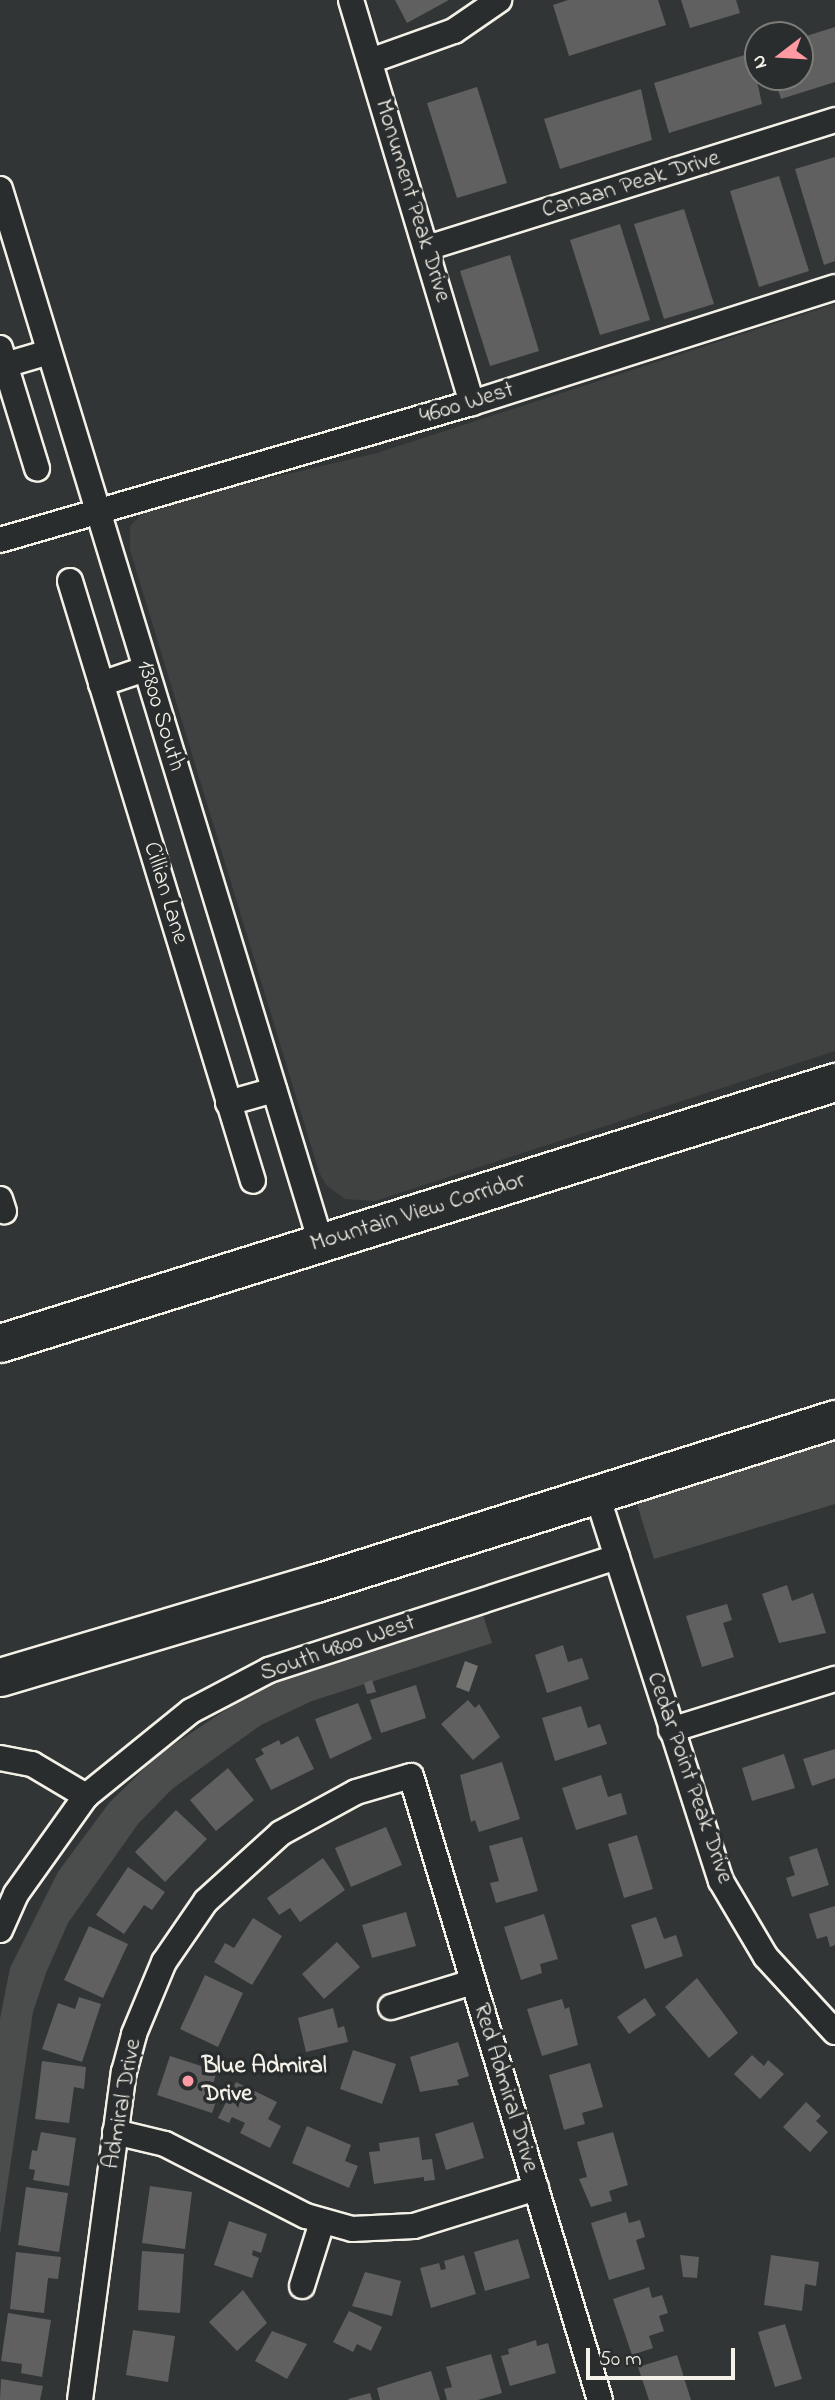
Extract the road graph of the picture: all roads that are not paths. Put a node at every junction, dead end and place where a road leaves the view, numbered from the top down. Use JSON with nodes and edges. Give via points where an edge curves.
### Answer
{"nodes":[{"id":1,"x":351,"y":0,"type":"edge"},
{"id":2,"x":499,"y":0,"type":"edge"},
{"id":3,"x":370,"y":61,"type":"junction"},
{"id":4,"x":835,"y":120,"type":"edge"},
{"id":5,"x":0,"y":189,"type":"edge"},
{"id":6,"x":427,"y":248,"type":"junction"},
{"id":7,"x":835,"y":288,"type":"edge"},
{"id":8,"x":49,"y":352,"type":"junction"},
{"id":9,"x":3,"y":356,"type":"edge"},
{"id":10,"x":472,"y":403,"type":"junction"},
{"id":11,"x":37,"y":468,"type":"dead end"},
{"id":12,"x":97,"y":511,"type":"junction"},
{"id":13,"x":0,"y":540,"type":"edge"},
{"id":14,"x":70,"y":581,"type":"dead end"},
{"id":15,"x":145,"y":669,"type":"junction"},
{"id":16,"x":101,"y":684,"type":"junction"},
{"id":17,"x":835,"y":1082,"type":"edge"},
{"id":18,"x":274,"y":1090,"type":"junction"},
{"id":19,"x":228,"y":1103,"type":"junction"},
{"id":20,"x":253,"y":1181,"type":"dead end"},
{"id":21,"x":321,"y":1243,"type":"junction"},
{"id":22,"x":0,"y":1343,"type":"edge"},
{"id":23,"x":835,"y":1419,"type":"edge"},
{"id":24,"x":597,"y":1495,"type":"junction"},
{"id":25,"x":617,"y":1556,"type":"junction"},
{"id":26,"x":0,"y":1676,"type":"edge"},
{"id":27,"x":835,"y":1679,"type":"edge"},
{"id":28,"x":671,"y":1730,"type":"junction"},
{"id":29,"x":0,"y":1758,"type":"edge"},
{"id":30,"x":411,"y":1776,"type":"joint"},
{"id":31,"x":86,"y":1796,"type":"junction"},
{"id":32,"x":0,"y":1930,"type":"edge"},
{"id":33,"x":473,"y":1982,"type":"junction"},
{"id":34,"x":391,"y":2007,"type":"dead end"},
{"id":35,"x":835,"y":2032,"type":"edge"},
{"id":36,"x":115,"y":2132,"type":"junction"},
{"id":37,"x":536,"y":2188,"type":"junction"},
{"id":38,"x":322,"y":2222,"type":"junction"},
{"id":39,"x":302,"y":2286,"type":"dead end"},
{"id":40,"x":80,"y":2400,"type":"edge"},
{"id":41,"x":600,"y":2400,"type":"edge"}],
"edges":[{"from":1,"to":3,"type":"street","name":"Monument Peak Drive"},
{"from":2,"to":3,"type":"street","via":[[454,31]]},
{"from":3,"to":6,"type":"street","name":"Monument Peak Drive"},
{"from":4,"to":6,"type":"street","name":"Canaan Peak Drive"},
{"from":5,"to":8,"type":"street","name":"13800 South"},
{"from":6,"to":10,"type":"street","name":"Monument Peak Drive"},
{"from":7,"to":10,"type":"street","name":"4600 West"},
{"from":8,"to":9,"type":"street"},
{"from":8,"to":12,"type":"street","name":"13800 South"},
{"from":9,"to":11,"type":"street"},
{"from":10,"to":12,"type":"street","name":"4600 West"},
{"from":12,"to":13,"type":"street","name":"4600 West"},
{"from":12,"to":15,"type":"street","name":"13800 South"},
{"from":14,"to":16,"type":"street","name":"Cillian Lane"},
{"from":15,"to":16,"type":"street"},
{"from":15,"to":18,"type":"street","name":"13800 South"},
{"from":16,"to":19,"type":"street","name":"Cillian Lane"},
{"from":17,"to":21,"type":"highway","name":"Mountain View Corridor"},
{"from":18,"to":19,"type":"street"},
{"from":18,"to":21,"type":"street","name":"13800 South"},
{"from":19,"to":20,"type":"street","name":"Cillian Lane"},
{"from":21,"to":22,"type":"highway","name":"Mountain View Corridor"},
{"from":23,"to":24,"type":"highway"},
{"from":24,"to":25,"type":"street","name":"Cedar Point Peak Drive"},
{"from":24,"to":26,"type":"highway"},
{"from":25,"to":28,"type":"street","name":"Cedar Point Peak Drive"},
{"from":25,"to":31,"type":"street","name":"South 4800 West","via":[[269,1670],[191,1711]]},
{"from":27,"to":28,"type":"street"},
{"from":28,"to":35,"type":"street","name":"Cedar Point Peak Drive","via":[[713,1860],[743,1921],[766,1957]]},
{"from":29,"to":31,"type":"street","via":[[32,1765]]},
{"from":30,"to":33,"type":"street","name":"Red Admiral Drive"},
{"from":30,"to":36,"type":"street","name":"Admiral Drive","via":[[356,1793],[306,1816],[256,1852],[206,1901],[164,1962],[148,1996],[124,2072]]},
{"from":31,"to":32,"type":"street","name":"South 4800 West","via":[[16,1894]]},
{"from":33,"to":34,"type":"street"},
{"from":33,"to":37,"type":"street","name":"Red Admiral Drive"},
{"from":36,"to":38,"type":"street","via":[[166,2144]]},
{"from":36,"to":40,"type":"street","name":"Admiral Drive"},
{"from":37,"to":38,"type":"street","via":[[400,2229],[369,2230]]},
{"from":37,"to":41,"type":"street","name":"Red Admiral Drive"},
{"from":38,"to":39,"type":"street"}]}
